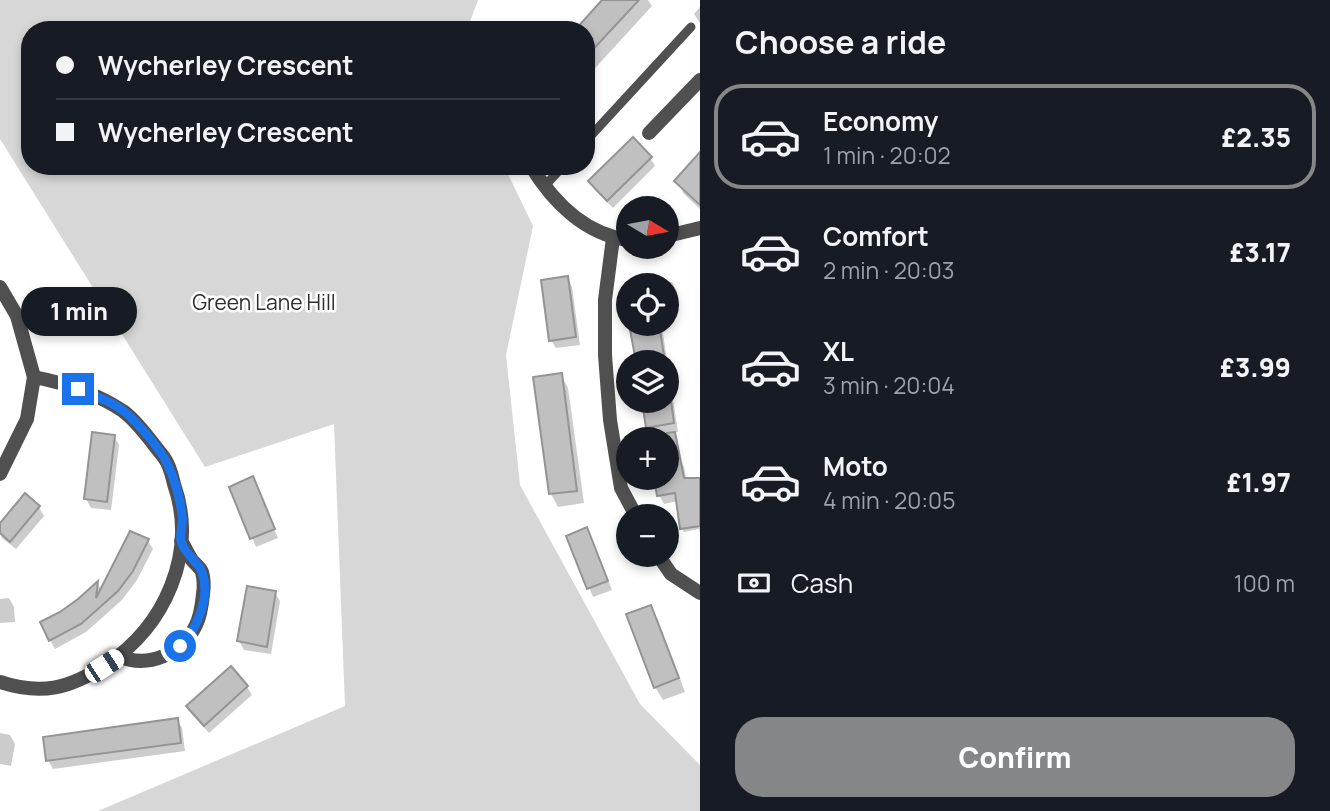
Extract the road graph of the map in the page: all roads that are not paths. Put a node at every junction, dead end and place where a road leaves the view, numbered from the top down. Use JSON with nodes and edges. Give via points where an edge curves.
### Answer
{"nodes":[{"id":1,"x":691,"y":27,"type":"dead end"},
{"id":2,"x":700,"y":80,"type":"edge"},
{"id":3,"x":595,"y":131,"type":"edge"},
{"id":4,"x":649,"y":133,"type":"dead end"},
{"id":5,"x":537,"y":175,"type":"edge"},
{"id":6,"x":555,"y":175,"type":"edge"},
{"id":7,"x":544,"y":187,"type":"junction"},
{"id":8,"x":700,"y":228,"type":"edge"},
{"id":9,"x":679,"y":233,"type":"edge"},
{"id":10,"x":613,"y":238,"type":"junction"},
{"id":11,"x":616,"y":238,"type":"edge"},
{"id":12,"x":0,"y":287,"type":"edge"},
{"id":13,"x":34,"y":377,"type":"junction"},
{"id":14,"x":0,"y":474,"type":"edge"},
{"id":15,"x":630,"y":504,"type":"edge"},
{"id":16,"x":181,"y":541,"type":"junction"},
{"id":17,"x":666,"y":567,"type":"edge"},
{"id":18,"x":700,"y":593,"type":"edge"},
{"id":19,"x":119,"y":656,"type":"junction"},
{"id":20,"x":0,"y":682,"type":"edge"}],
"edges":[{"from":1,"to":3,"type":"lane"},
{"from":2,"to":4,"type":"street"},
{"from":5,"to":7,"type":"street"},
{"from":6,"to":7,"type":"lane"},
{"from":7,"to":10,"type":"street","via":[[590,228]]},
{"from":8,"to":9,"type":"street"},
{"from":10,"to":11,"type":"street"},
{"from":10,"to":15,"type":"street","via":[[605,300],[605,355],[621,488]]},
{"from":12,"to":13,"type":"street","via":[[17,316]]},
{"from":13,"to":14,"type":"street","via":[[27,419]]},
{"from":13,"to":16,"type":"street","via":[[94,395],[124,412],[143,431],[167,461],[183,517]]},
{"from":16,"to":19,"type":"street","via":[[178,568],[166,600]]},
{"from":16,"to":19,"type":"street","via":[[201,570],[204,583],[196,626],[180,646],[157,659],[131,661]]},
{"from":17,"to":18,"type":"street"},
{"from":19,"to":20,"type":"street","via":[[60,688]]}]}
